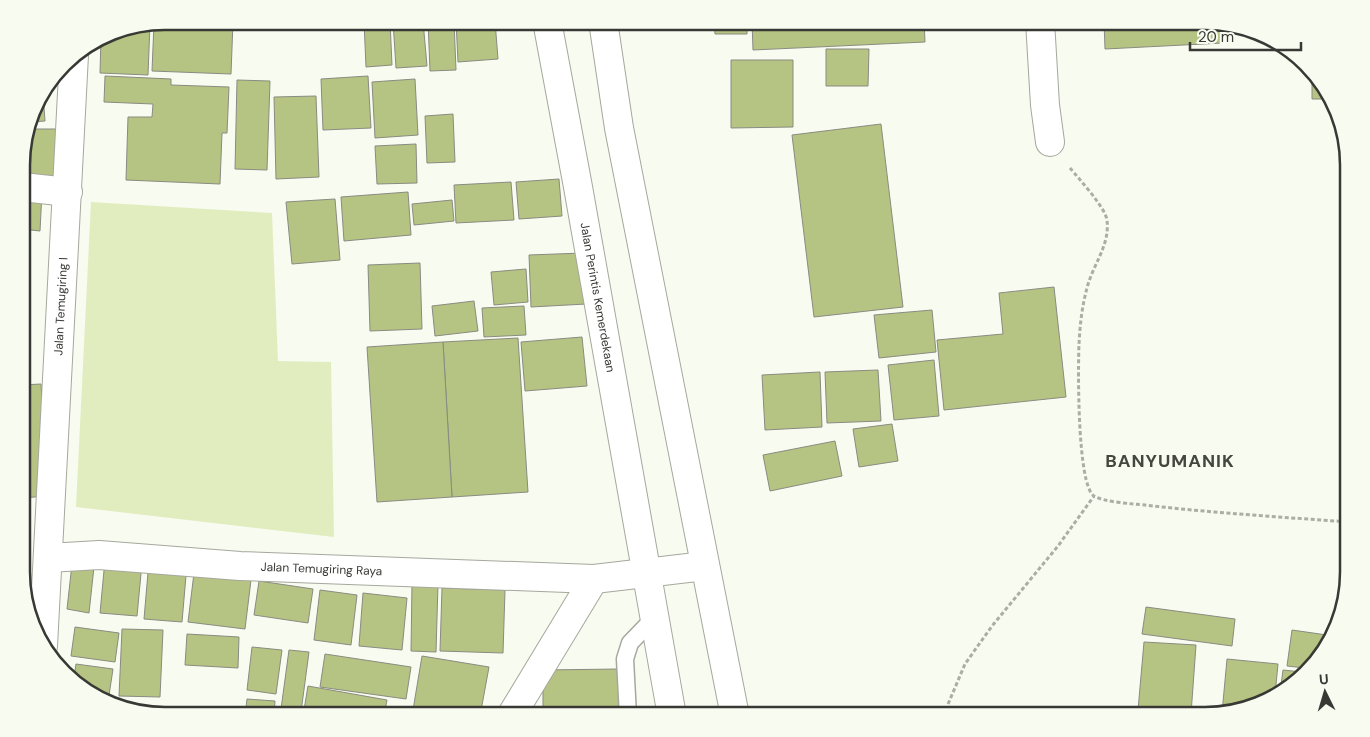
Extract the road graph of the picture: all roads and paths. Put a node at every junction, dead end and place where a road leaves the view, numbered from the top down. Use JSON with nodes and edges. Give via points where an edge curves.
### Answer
{"nodes":[{"id":1,"x":549,"y":30,"type":"edge"},
{"id":2,"x":604,"y":30,"type":"edge"},
{"id":3,"x":1041,"y":30,"type":"edge"},
{"id":4,"x":73,"y":67,"type":"edge"},
{"id":5,"x":1050,"y":142,"type":"joint"},
{"id":6,"x":30,"y":188,"type":"edge"},
{"id":7,"x":68,"y":192,"type":"junction"},
{"id":8,"x":1094,"y":496,"type":"junction"},
{"id":9,"x":1340,"y":521,"type":"edge"},
{"id":10,"x":705,"y":566,"type":"junction"},
{"id":11,"x":648,"y":573,"type":"junction"},
{"id":12,"x":39,"y":575,"type":"edge"},
{"id":13,"x":594,"y":580,"type":"junction"},
{"id":14,"x":655,"y":617,"type":"junction"},
{"id":15,"x":42,"y":627,"type":"edge"},
{"id":16,"x":516,"y":707,"type":"edge"},
{"id":17,"x":628,"y":707,"type":"edge"},
{"id":18,"x":670,"y":707,"type":"edge"},
{"id":19,"x":737,"y":707,"type":"edge"},
{"id":20,"x":947,"y":707,"type":"edge"}],
"edges":[{"from":1,"to":11,"type":"main road","name":"Jalan Perintis Kemerdekaan"},
{"from":2,"to":10,"type":"main road","via":[[619,128]]},
{"from":3,"to":5,"type":"main road"},
{"from":4,"to":7,"type":"main road","name":"Jalan Temugiring I"},
{"from":5,"to":8,"type":"path","via":[[1098,203],[1106,217],[1108,231],[1087,286],[1079,344],[1081,450],[1085,479]]},
{"from":6,"to":7,"type":"main road"},
{"from":7,"to":12,"type":"main road","name":"Jalan Temugiring I"},
{"from":8,"to":9,"type":"path","via":[[1116,502],[1207,512]]},
{"from":8,"to":20,"type":"path","via":[[965,664]]},
{"from":10,"to":11,"type":"main road"},
{"from":10,"to":19,"type":"main road"},
{"from":11,"to":13,"type":"main road","name":"Jalan Temugiring Raya"},
{"from":11,"to":14,"type":"main road","name":"Jalan Perintis Kemerdekaan"},
{"from":12,"to":13,"type":"main road","name":"Jalan Temugiring Raya","via":[[99,555],[240,566]]},
{"from":12,"to":15,"type":"main road","name":"Jalan Temugiring I"},
{"from":13,"to":16,"type":"main road"},
{"from":14,"to":17,"type":"lane","via":[[630,643],[625,659]]},
{"from":14,"to":18,"type":"main road","name":"Jalan Perintis Kemerdekaan"}]}
